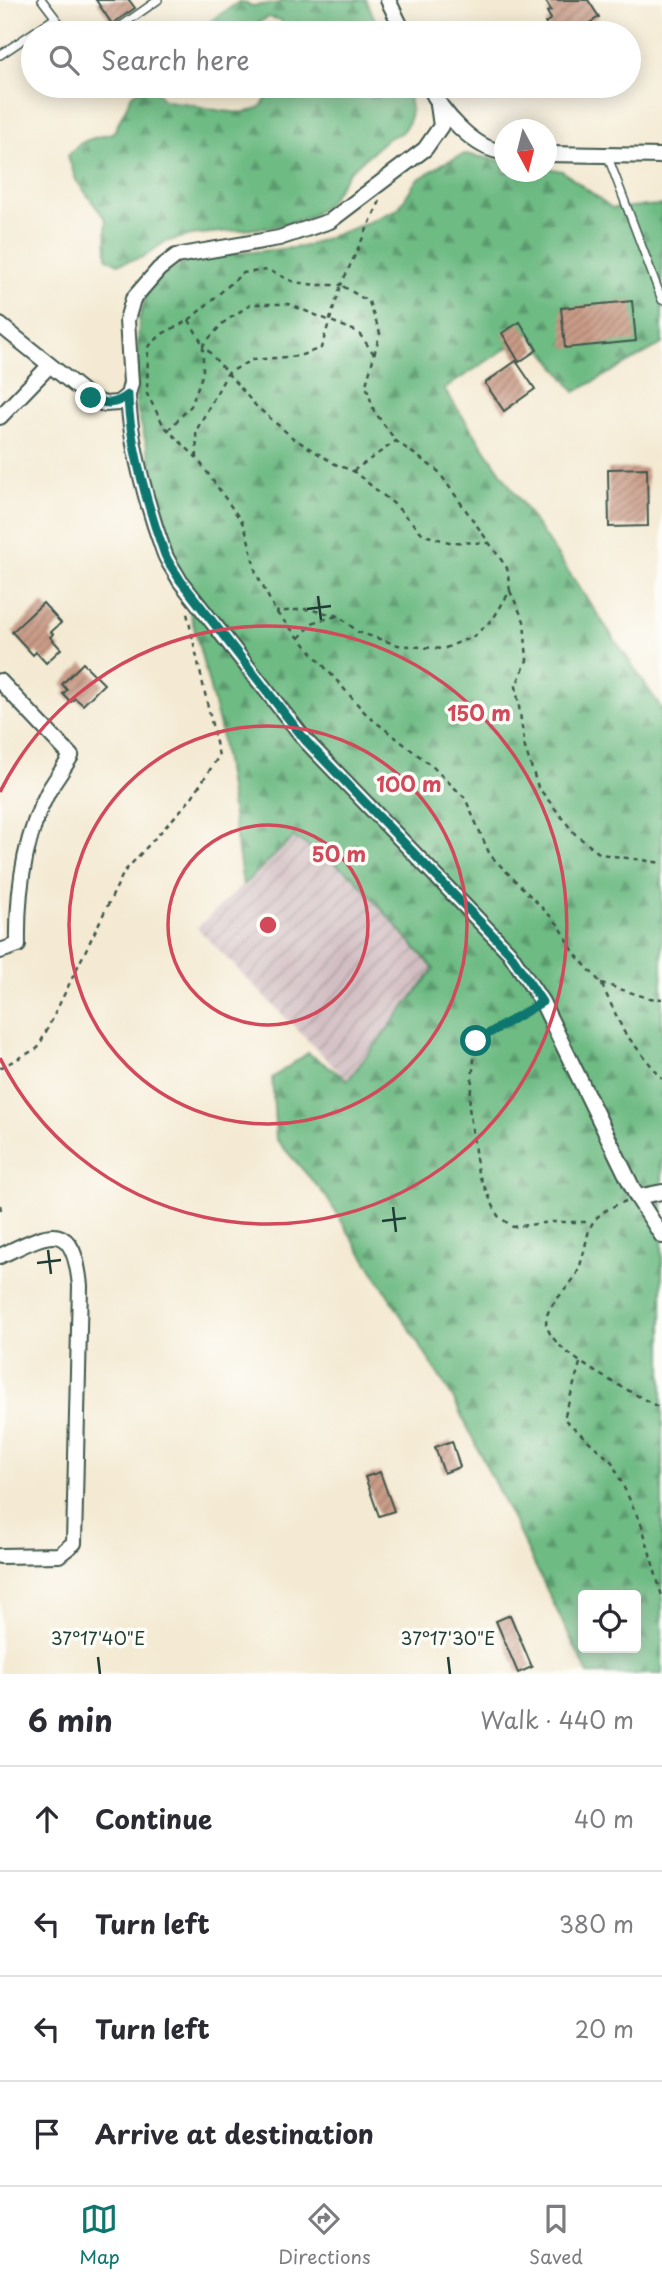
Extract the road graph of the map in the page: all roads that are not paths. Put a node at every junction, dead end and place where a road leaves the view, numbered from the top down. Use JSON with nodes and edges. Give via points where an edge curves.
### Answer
{"nodes":[{"id":1,"x":42,"y":0,"type":"edge"},
{"id":2,"x":157,"y":0,"type":"edge"},
{"id":3,"x":387,"y":0,"type":"edge"},
{"id":4,"x":55,"y":18,"type":"junction"},
{"id":5,"x":51,"y":21,"type":"edge"},
{"id":6,"x":57,"y":21,"type":"edge"},
{"id":7,"x":128,"y":21,"type":"edge"},
{"id":8,"x":398,"y":21,"type":"edge"},
{"id":9,"x":21,"y":41,"type":"edge"},
{"id":10,"x":0,"y":55,"type":"edge"},
{"id":11,"x":435,"y":98,"type":"edge"},
{"id":12,"x":438,"y":105,"type":"junction"},
{"id":13,"x":494,"y":147,"type":"edge"},
{"id":14,"x":557,"y":154,"type":"edge"},
{"id":15,"x":662,"y":156,"type":"edge"},
{"id":16,"x":608,"y":157,"type":"junction"},
{"id":17,"x":662,"y":300,"type":"edge"},
{"id":18,"x":0,"y":325,"type":"edge"},
{"id":19,"x":49,"y":366,"type":"junction"},
{"id":20,"x":128,"y":395,"type":"junction"},
{"id":21,"x":0,"y":417,"type":"edge"},
{"id":22,"x":0,"y":681,"type":"edge"},
{"id":23,"x":0,"y":951,"type":"edge"},
{"id":24,"x":662,"y":1192,"type":"edge"},
{"id":25,"x":638,"y":1197,"type":"junction"},
{"id":26,"x":662,"y":1236,"type":"edge"},
{"id":27,"x":0,"y":1256,"type":"edge"},
{"id":28,"x":0,"y":1556,"type":"edge"}],
"edges":[{"from":1,"to":4,"type":"lane"},
{"from":2,"to":7,"type":"lane"},
{"from":3,"to":8,"type":"street"},
{"from":4,"to":5,"type":"lane"},
{"from":4,"to":6,"type":"lane"},
{"from":9,"to":10,"type":"lane"},
{"from":11,"to":12,"type":"street"},
{"from":12,"to":13,"type":"street","via":[[474,139]]},
{"from":12,"to":20,"type":"street","via":[[441,127],[425,149],[331,221],[279,238],[176,256],[159,269],[133,299],[127,320]]},
{"from":14,"to":16,"type":"street"},
{"from":15,"to":16,"type":"street"},
{"from":16,"to":17,"type":"lane"},
{"from":18,"to":19,"type":"street"},
{"from":19,"to":20,"type":"street","via":[[104,404]]},
{"from":19,"to":21,"type":"street"},
{"from":20,"to":25,"type":"street","via":[[129,422],[145,487],[164,554],[180,580],[306,741],[509,952],[542,1002]]},
{"from":22,"to":23,"type":"street","via":[[71,756],[48,793],[29,843],[17,904],[18,945]]},
{"from":24,"to":25,"type":"street"},
{"from":25,"to":26,"type":"street"},
{"from":27,"to":28,"type":"street","via":[[42,1236],[57,1236],[67,1241],[77,1259],[80,1286],[74,1543],[59,1555]]}]}
